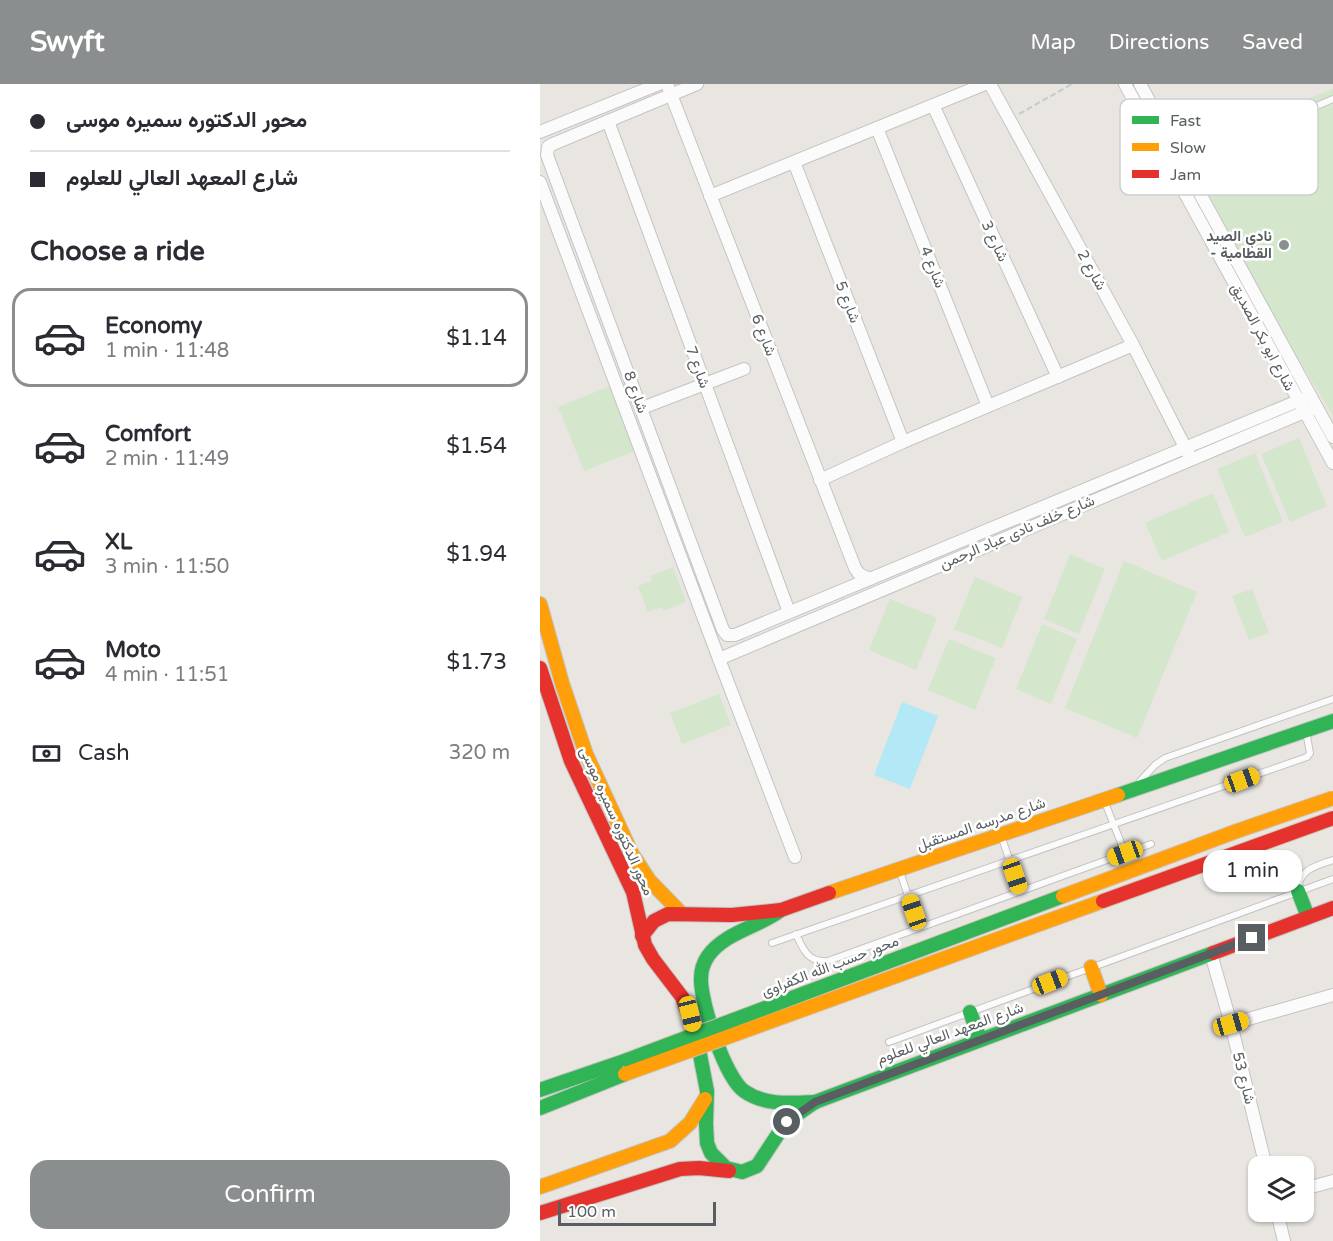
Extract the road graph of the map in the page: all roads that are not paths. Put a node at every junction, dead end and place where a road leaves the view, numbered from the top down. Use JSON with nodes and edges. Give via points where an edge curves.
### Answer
{"nodes":[{"id":1,"x":659,"y":84,"type":"edge"},
{"id":2,"x":697,"y":84,"type":"edge"},
{"id":3,"x":985,"y":84,"type":"edge"},
{"id":4,"x":990,"y":84,"type":"edge"},
{"id":5,"x":1125,"y":84,"type":"edge"},
{"id":6,"x":1140,"y":84,"type":"edge"},
{"id":7,"x":669,"y":89,"type":"edge"},
{"id":8,"x":1135,"y":99,"type":"edge"},
{"id":9,"x":1147,"y":99,"type":"edge"},
{"id":10,"x":1333,"y":99,"type":"edge"},
{"id":11,"x":933,"y":105,"type":"junction"},
{"id":12,"x":1318,"y":105,"type":"edge"},
{"id":13,"x":608,"y":121,"type":"junction"},
{"id":14,"x":877,"y":128,"type":"junction"},
{"id":15,"x":540,"y":132,"type":"edge"},
{"id":16,"x":794,"y":162,"type":"junction"},
{"id":17,"x":540,"y":182,"type":"edge"},
{"id":18,"x":1193,"y":195,"type":"edge"},
{"id":19,"x":1194,"y":195,"type":"edge"},
{"id":20,"x":710,"y":196,"type":"junction"},
{"id":21,"x":1133,"y":345,"type":"junction"},
{"id":22,"x":744,"y":369,"type":"dead end"},
{"id":23,"x":1058,"y":376,"type":"junction"},
{"id":24,"x":705,"y":384,"type":"junction"},
{"id":25,"x":1313,"y":402,"type":"junction"},
{"id":26,"x":988,"y":406,"type":"junction"},
{"id":27,"x":1301,"y":407,"type":"junction"},
{"id":28,"x":642,"y":408,"type":"junction"},
{"id":29,"x":1333,"y":437,"type":"edge"},
{"id":30,"x":903,"y":442,"type":"junction"},
{"id":31,"x":1188,"y":454,"type":"junction"},
{"id":32,"x":1333,"y":463,"type":"edge"},
{"id":33,"x":820,"y":480,"type":"junction"},
{"id":34,"x":866,"y":581,"type":"junction"},
{"id":35,"x":867,"y":596,"type":"junction"},
{"id":36,"x":540,"y":604,"type":"edge"},
{"id":37,"x":789,"y":612,"type":"junction"},
{"id":38,"x":735,"y":635,"type":"joint"},
{"id":39,"x":719,"y":659,"type":"junction"},
{"id":40,"x":540,"y":668,"type":"edge"},
{"id":41,"x":1333,"y":699,"type":"edge"},
{"id":42,"x":1333,"y":722,"type":"edge"},
{"id":43,"x":1306,"y":731,"type":"junction"},
{"id":44,"x":1133,"y":790,"type":"junction"},
{"id":45,"x":1333,"y":798,"type":"edge"},
{"id":46,"x":1104,"y":800,"type":"junction"},
{"id":47,"x":1333,"y":818,"type":"edge"},
{"id":48,"x":1114,"y":825,"type":"junction"},
{"id":49,"x":1000,"y":834,"type":"junction"},
{"id":50,"x":1151,"y":843,"type":"dead end"},
{"id":51,"x":1125,"y":853,"type":"junction"},
{"id":52,"x":795,"y":857,"type":"dead end"},
{"id":53,"x":1333,"y":860,"type":"edge"},
{"id":54,"x":1010,"y":861,"type":"junction"},
{"id":55,"x":899,"y":869,"type":"junction"},
{"id":56,"x":1333,"y":879,"type":"edge"},
{"id":57,"x":1020,"y":891,"type":"junction"},
{"id":58,"x":1298,"y":891,"type":"junction"},
{"id":59,"x":908,"y":896,"type":"junction"},
{"id":60,"x":1333,"y":908,"type":"edge"},
{"id":61,"x":781,"y":909,"type":"junction"},
{"id":62,"x":681,"y":913,"type":"junction"},
{"id":63,"x":1308,"y":917,"type":"junction"},
{"id":64,"x":919,"y":928,"type":"junction"},
{"id":65,"x":796,"y":934,"type":"junction"},
{"id":66,"x":642,"y":936,"type":"junction"},
{"id":67,"x":772,"y":943,"type":"dead end"},
{"id":68,"x":1211,"y":954,"type":"junction"},
{"id":69,"x":1091,"y":967,"type":"junction"},
{"id":70,"x":1333,"y":994,"type":"edge"},
{"id":71,"x":1101,"y":995,"type":"junction"},
{"id":72,"x":970,"y":1012,"type":"junction"},
{"id":73,"x":1231,"y":1024,"type":"junction"},
{"id":74,"x":980,"y":1039,"type":"junction"},
{"id":75,"x":889,"y":1042,"type":"dead end"},
{"id":76,"x":540,"y":1090,"type":"edge"},
{"id":77,"x":708,"y":1093,"type":"junction"},
{"id":78,"x":815,"y":1102,"type":"junction"},
{"id":79,"x":540,"y":1108,"type":"edge"},
{"id":80,"x":688,"y":1140,"type":"junction"},
{"id":81,"x":1263,"y":1156,"type":"edge"},
{"id":82,"x":699,"y":1168,"type":"junction"},
{"id":83,"x":729,"y":1171,"type":"junction"},
{"id":84,"x":1333,"y":1181,"type":"edge"},
{"id":85,"x":1314,"y":1186,"type":"edge"},
{"id":86,"x":540,"y":1187,"type":"edge"},
{"id":87,"x":540,"y":1213,"type":"edge"},
{"id":88,"x":1279,"y":1222,"type":"edge"},
{"id":89,"x":1284,"y":1241,"type":"edge"}],
"edges":[{"from":1,"to":15,"type":"street"},
{"from":2,"to":7,"type":"street"},
{"from":3,"to":11,"type":"street"},
{"from":4,"to":21,"type":"street","name":"شارع 2"},
{"from":5,"to":8,"type":"street","name":"شارع ابو بكر الصديق"},
{"from":6,"to":9,"type":"street","name":"شارع ابو بكر الصديق"},
{"from":7,"to":13,"type":"street"},
{"from":7,"to":20,"type":"street","name":"شارع 6"},
{"from":10,"to":12,"type":"lane"},
{"from":11,"to":14,"type":"street"},
{"from":11,"to":23,"type":"street","name":"شارع 3"},
{"from":13,"to":24,"type":"street","name":"شارع 7"},
{"from":13,"to":28,"type":"street","name":"شارع 8","via":[[553,144],[547,155]]},
{"from":14,"to":16,"type":"street"},
{"from":14,"to":26,"type":"street","name":"شارع 4"},
{"from":16,"to":20,"type":"street"},
{"from":16,"to":30,"type":"street","name":"شارع 5"},
{"from":17,"to":39,"type":"street"},
{"from":18,"to":27,"type":"street","name":"شارع ابو بكر الصديق"},
{"from":19,"to":25,"type":"street","name":"شارع ابو بكر الصديق"},
{"from":20,"to":33,"type":"street","name":"شارع 6"},
{"from":21,"to":23,"type":"street"},
{"from":21,"to":31,"type":"street","name":"شارع 2"},
{"from":22,"to":24,"type":"street"},
{"from":23,"to":26,"type":"street"},
{"from":24,"to":28,"type":"street"},
{"from":24,"to":37,"type":"street","name":"شارع 7"},
{"from":25,"to":27,"type":"street","name":"شارع خلف نادى عباد الرحمن"},
{"from":25,"to":29,"type":"street","name":"شارع ابو بكر الصديق"},
{"from":26,"to":30,"type":"street"},
{"from":27,"to":31,"type":"street","name":"شارع خلف نادى عباد الرحمن"},
{"from":27,"to":32,"type":"street","name":"شارع ابو بكر الصديق"},
{"from":28,"to":38,"type":"street","name":"شارع 8","via":[[723,630]]},
{"from":30,"to":33,"type":"street"},
{"from":31,"to":34,"type":"street","name":"شارع خلف نادى عباد الرحمن"},
{"from":31,"to":35,"type":"street","name":"شارع خلف نادى عباد الرحمن"},
{"from":33,"to":34,"type":"street","name":"شارع 6","via":[[856,570]]},
{"from":34,"to":35,"type":"street"},
{"from":34,"to":37,"type":"street","name":"شارع خلف نادى عباد الرحمن"},
{"from":35,"to":39,"type":"street","name":"شارع خلف نادى عباد الرحمن"},
{"from":36,"to":62,"type":"main road","name":"محور الدكتوره سميره موسى","via":[[586,754],[632,854],[649,880]]},
{"from":37,"to":38,"type":"street","name":"شارع خلف نادى عباد الرحمن"},
{"from":39,"to":52,"type":"street"},
{"from":40,"to":66,"type":"main road","name":"محور الدكتوره سميره موسى","via":[[571,761],[633,892]]},
{"from":41,"to":44,"type":"lane","via":[[1165,758]]},
{"from":42,"to":43,"type":"main road","name":"شارع مدرسه المستقبل"},
{"from":43,"to":44,"type":"main road","name":"شارع مدرسه المستقبل"},
{"from":43,"to":48,"type":"lane","via":[[1308,757]]},
{"from":44,"to":46,"type":"main road","name":"شارع مدرسه المستقبل"},
{"from":45,"to":76,"type":"main road","name":"محور حسب الله الكفراوى","bridge":true},
{"from":46,"to":48,"type":"lane"},
{"from":46,"to":49,"type":"main road","name":"شارع مدرسه المستقبل"},
{"from":47,"to":79,"type":"main road","name":"محور حسب الله الكفراوى","bridge":true},
{"from":48,"to":51,"type":"lane"},
{"from":48,"to":54,"type":"lane"},
{"from":49,"to":54,"type":"lane"},
{"from":49,"to":55,"type":"main road","name":"شارع مدرسه المستقبل"},
{"from":50,"to":51,"type":"lane"},
{"from":51,"to":57,"type":"lane"},
{"from":53,"to":58,"type":"lane","via":[[1305,872]]},
{"from":54,"to":57,"type":"lane"},
{"from":54,"to":59,"type":"lane"},
{"from":55,"to":59,"type":"lane"},
{"from":55,"to":61,"type":"main road","name":"شارع مدرسه المستقبل"},
{"from":56,"to":58,"type":"lane"},
{"from":57,"to":64,"type":"lane"},
{"from":58,"to":63,"type":"main road"},
{"from":58,"to":69,"type":"lane"},
{"from":59,"to":64,"type":"lane"},
{"from":59,"to":65,"type":"lane"},
{"from":60,"to":63,"type":"main road","name":"شارع المعهد العالي للعلوم"},
{"from":61,"to":62,"type":"main road","name":"شارع مدرسه المستقبل","via":[[732,915]]},
{"from":61,"to":78,"type":"main road","via":[[713,949],[701,973],[702,990],[727,1070],[736,1084],[748,1095],[764,1101]]},
{"from":62,"to":66,"type":"main road","name":"شارع مدرسه المستقبل","via":[[658,918]]},
{"from":63,"to":68,"type":"main road","name":"شارع المعهد العالي للعلوم"},
{"from":64,"to":65,"type":"lane","via":[[820,962],[808,956]]},
{"from":65,"to":67,"type":"lane"},
{"from":66,"to":77,"type":"main road","name":"محور الدكتوره سميره موسى","via":[[651,956],[686,1005]]},
{"from":68,"to":71,"type":"main road","name":"شارع المعهد العالي للعلوم"},
{"from":68,"to":73,"type":"street","name":"شارع 53"},
{"from":69,"to":71,"type":"main road"},
{"from":69,"to":72,"type":"lane"},
{"from":70,"to":73,"type":"street"},
{"from":71,"to":74,"type":"main road","name":"شارع المعهد العالي للعلوم"},
{"from":72,"to":74,"type":"main road"},
{"from":72,"to":75,"type":"lane"},
{"from":73,"to":81,"type":"street","name":"شارع 53"},
{"from":74,"to":78,"type":"main road","name":"شارع المعهد العالي للعلوم"},
{"from":77,"to":80,"type":"main road"},
{"from":77,"to":83,"type":"main road","name":"محور الدكتوره سميره موسى","via":[[706,1141],[713,1156]]},
{"from":78,"to":83,"type":"main road","via":[[782,1127],[760,1164],[748,1170]]},
{"from":80,"to":82,"type":"main road","via":[[699,1157]]},
{"from":80,"to":86,"type":"main road","via":[[670,1141]]},
{"from":82,"to":83,"type":"main road"},
{"from":82,"to":87,"type":"main road","via":[[680,1169]]},
{"from":84,"to":85,"type":"street"},
{"from":88,"to":89,"type":"street"}]}
